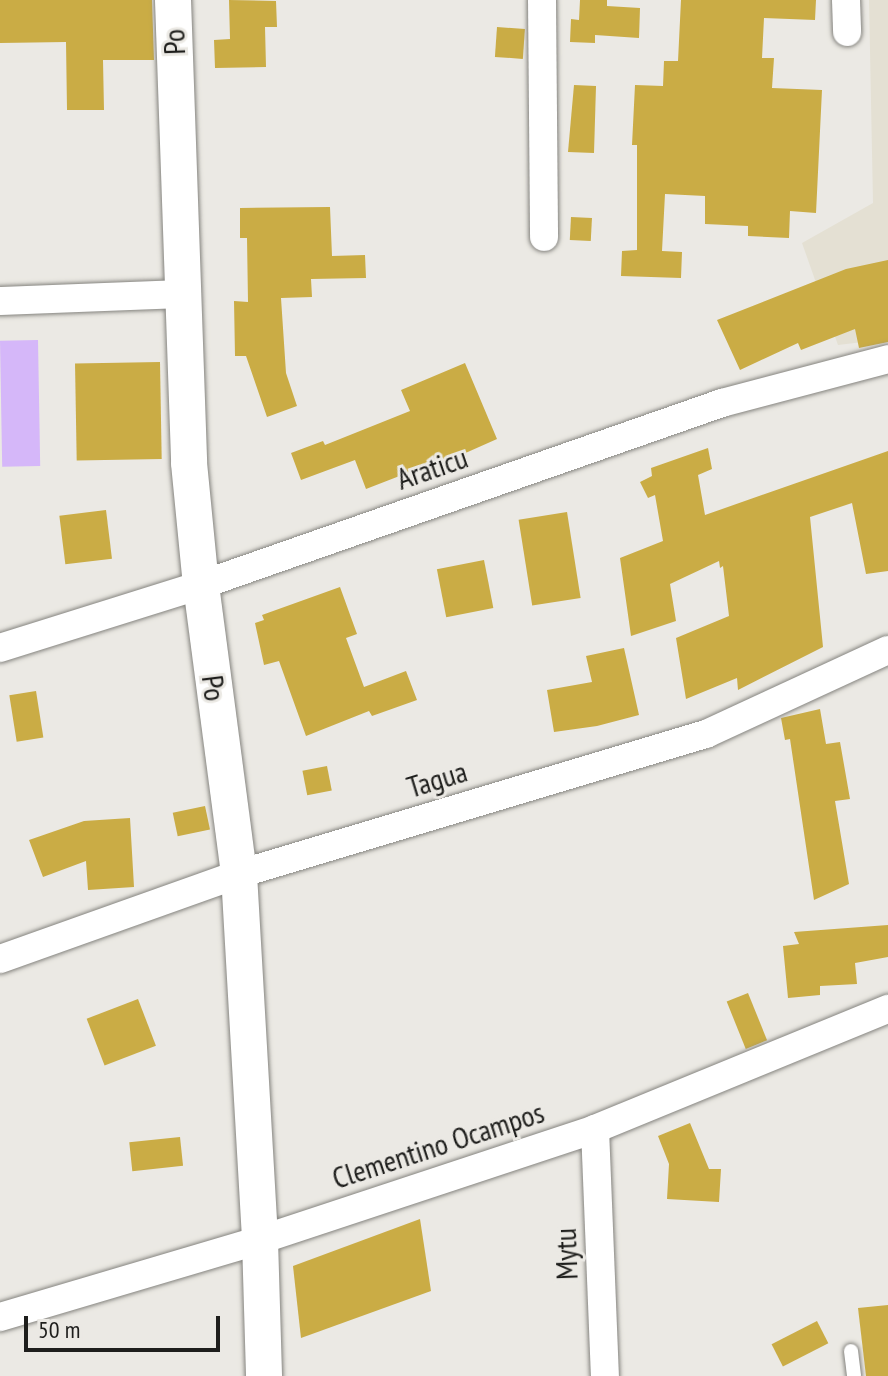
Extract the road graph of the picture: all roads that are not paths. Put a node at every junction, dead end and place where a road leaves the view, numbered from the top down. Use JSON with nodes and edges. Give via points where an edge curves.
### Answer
{"nodes":[{"id":1,"x":173,"y":0,"type":"edge"},
{"id":2,"x":542,"y":0,"type":"edge"},
{"id":3,"x":846,"y":0,"type":"edge"},
{"id":4,"x":847,"y":32,"type":"dead end"},
{"id":5,"x":544,"y":237,"type":"dead end"},
{"id":6,"x":181,"y":294,"type":"junction"},
{"id":7,"x":0,"y":301,"type":"edge"},
{"id":8,"x":888,"y":359,"type":"edge"},
{"id":9,"x":201,"y":585,"type":"junction"},
{"id":10,"x":0,"y":648,"type":"edge"},
{"id":11,"x":888,"y":650,"type":"edge"},
{"id":12,"x":239,"y":874,"type":"junction"},
{"id":13,"x":0,"y":959,"type":"edge"},
{"id":14,"x":888,"y":1009,"type":"edge"},
{"id":15,"x":595,"y":1129,"type":"junction"},
{"id":16,"x":260,"y":1240,"type":"junction"},
{"id":17,"x":0,"y":1317,"type":"edge"},
{"id":18,"x":851,"y":1351,"type":"dead end"},
{"id":19,"x":264,"y":1376,"type":"edge"},
{"id":20,"x":605,"y":1376,"type":"edge"},
{"id":21,"x":854,"y":1376,"type":"edge"}],
"edges":[{"from":1,"to":6,"type":"street","name":"Po"},
{"from":2,"to":5,"type":"street"},
{"from":3,"to":4,"type":"street"},
{"from":6,"to":7,"type":"street"},
{"from":6,"to":9,"type":"street","name":"Po"},
{"from":8,"to":9,"type":"street","name":"Araticu","via":[[722,403]]},
{"from":9,"to":10,"type":"street","name":"Araticu"},
{"from":9,"to":12,"type":"street","name":"Po"},
{"from":11,"to":12,"type":"street","name":"Tagua","via":[[706,734]]},
{"from":12,"to":13,"type":"street","name":"Tagua"},
{"from":12,"to":16,"type":"street","name":"Po"},
{"from":14,"to":15,"type":"street","name":"Clementino Ocampos"},
{"from":15,"to":16,"type":"street","name":"Clementino Ocampos"},
{"from":15,"to":20,"type":"street","name":"Mytu"},
{"from":16,"to":17,"type":"street","name":"Clementino Ocampos"},
{"from":16,"to":19,"type":"street","name":"Po"},
{"from":18,"to":21,"type":"lane"}]}
